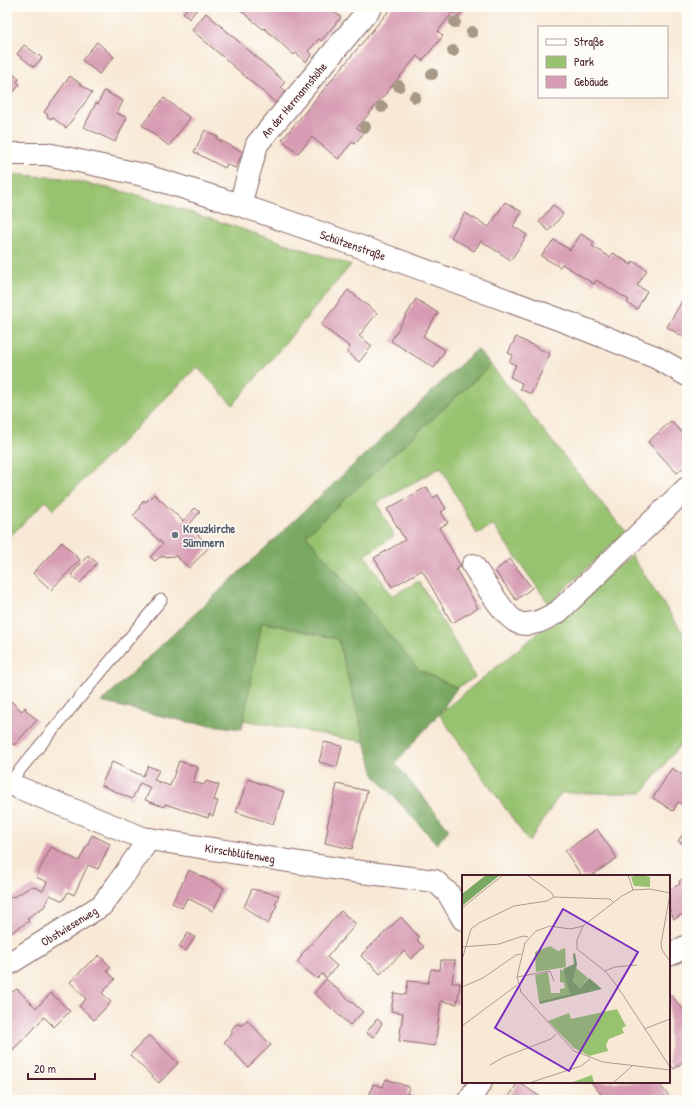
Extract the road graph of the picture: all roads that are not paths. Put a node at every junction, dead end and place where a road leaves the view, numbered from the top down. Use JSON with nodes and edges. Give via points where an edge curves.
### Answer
{"nodes":[{"id":1,"x":371,"y":7,"type":"edge"},
{"id":2,"x":7,"y":154,"type":"edge"},
{"id":3,"x":240,"y":205,"type":"junction"},
{"id":4,"x":687,"y":375,"type":"edge"},
{"id":5,"x":687,"y":488,"type":"edge"},
{"id":6,"x":473,"y":564,"type":"dead end"},
{"id":7,"x":161,"y":600,"type":"dead end"},
{"id":8,"x":7,"y":784,"type":"edge"},
{"id":9,"x":149,"y":839,"type":"junction"},
{"id":10,"x":462,"y":917,"type":"edge"},
{"id":11,"x":687,"y":946,"type":"edge"},
{"id":12,"x":670,"y":954,"type":"edge"},
{"id":13,"x":7,"y":965,"type":"edge"},
{"id":14,"x":480,"y":1083,"type":"edge"},
{"id":15,"x":469,"y":1100,"type":"edge"}],
"edges":[{"from":1,"to":3,"type":"street","name":"An der Hermannshöhe","via":[[257,144]]},
{"from":2,"to":3,"type":"street","name":"Schützenstraße","via":[[47,154],[143,175]]},
{"from":3,"to":4,"type":"street","name":"Schützenstraße","via":[[569,323],[655,357]]},
{"from":5,"to":6,"type":"street","via":[[558,612],[536,623],[519,623],[506,615]]},
{"from":7,"to":8,"type":"lane"},
{"from":8,"to":9,"type":"street","name":"Kirschblütenweg"},
{"from":9,"to":10,"type":"street","name":"Kirschblütenweg","via":[[345,870],[435,881],[448,893]]},
{"from":9,"to":13,"type":"street","name":"Obstwiesenweg","via":[[118,886],[102,905]]},
{"from":11,"to":12,"type":"street"},
{"from":14,"to":15,"type":"street"}]}
